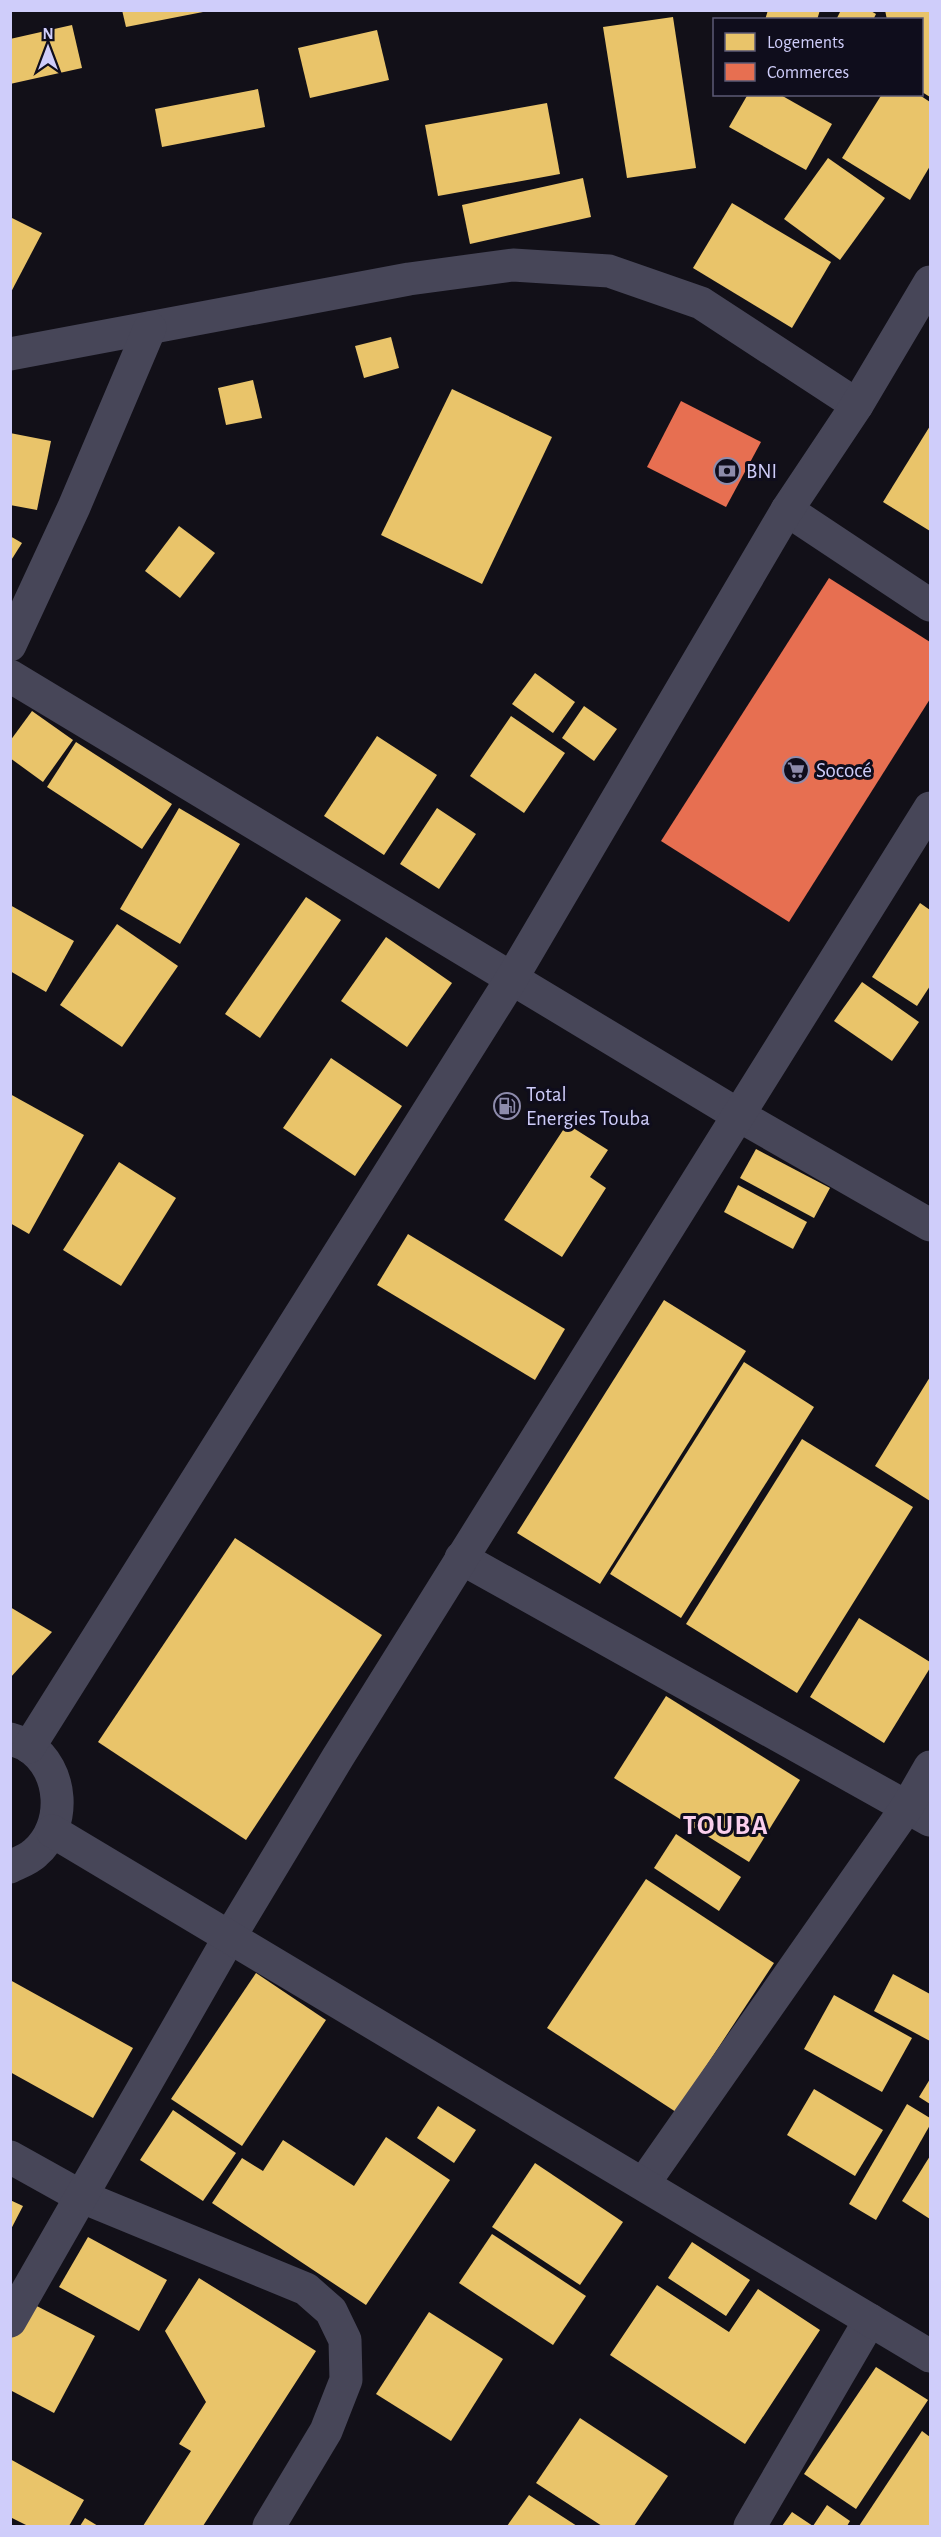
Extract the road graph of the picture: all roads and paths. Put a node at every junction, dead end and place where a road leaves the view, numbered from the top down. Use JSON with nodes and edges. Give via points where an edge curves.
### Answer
{"nodes":[{"id":1,"x":930,"y":282,"type":"edge"},
{"id":2,"x":150,"y":328,"type":"junction"},
{"id":3,"x":10,"y":354,"type":"edge"},
{"id":4,"x":857,"y":405,"type":"junction"},
{"id":5,"x":787,"y":510,"type":"junction"},
{"id":6,"x":930,"y":605,"type":"edge"},
{"id":7,"x":10,"y":645,"type":"edge"},
{"id":8,"x":10,"y":676,"type":"edge"},
{"id":9,"x":930,"y":808,"type":"edge"},
{"id":10,"x":512,"y":978,"type":"junction"},
{"id":11,"x":740,"y":1116,"type":"junction"},
{"id":12,"x":930,"y":1226,"type":"edge"},
{"id":13,"x":461,"y":1558,"type":"junction"},
{"id":14,"x":20,"y":1743,"type":"edge"},
{"id":15,"x":930,"y":1767,"type":"edge"},
{"id":16,"x":919,"y":1813,"type":"edge"},
{"id":17,"x":52,"y":1831,"type":"junction"},
{"id":18,"x":10,"y":1867,"type":"edge"},
{"id":19,"x":229,"y":1938,"type":"junction"},
{"id":20,"x":10,"y":2157,"type":"edge"},
{"id":21,"x":644,"y":2183,"type":"junction"},
{"id":22,"x":80,"y":2196,"type":"junction"},
{"id":23,"x":870,"y":2320,"type":"junction"},
{"id":24,"x":10,"y":2321,"type":"edge"},
{"id":25,"x":930,"y":2356,"type":"edge"},
{"id":26,"x":269,"y":2526,"type":"edge"},
{"id":27,"x":750,"y":2526,"type":"edge"}],
"edges":[{"from":1,"to":4,"type":"street"},
{"from":2,"to":3,"type":"street"},
{"from":2,"to":4,"type":"street","via":[[409,279],[513,265],[609,271],[701,303]]},
{"from":2,"to":7,"type":"street"},
{"from":4,"to":5,"type":"street"},
{"from":5,"to":6,"type":"street"},
{"from":5,"to":10,"type":"street"},
{"from":8,"to":10,"type":"street"},
{"from":9,"to":11,"type":"street"},
{"from":10,"to":11,"type":"street"},
{"from":10,"to":14,"type":"street"},
{"from":11,"to":12,"type":"street"},
{"from":11,"to":13,"type":"street"},
{"from":13,"to":16,"type":"street"},
{"from":13,"to":19,"type":"street"},
{"from":14,"to":17,"type":"street","via":[[45,1763],[56,1785],[58,1808]]},
{"from":15,"to":16,"type":"street"},
{"from":16,"to":21,"type":"street"},
{"from":17,"to":18,"type":"street","via":[[36,1853]]},
{"from":17,"to":19,"type":"street"},
{"from":19,"to":21,"type":"street"},
{"from":19,"to":22,"type":"street"},
{"from":20,"to":22,"type":"street"},
{"from":21,"to":23,"type":"street"},
{"from":22,"to":24,"type":"street"},
{"from":22,"to":26,"type":"street","via":[[306,2289],[331,2311],[345,2340],[346,2380],[326,2431]]},
{"from":23,"to":25,"type":"street"},
{"from":23,"to":27,"type":"street"}]}
